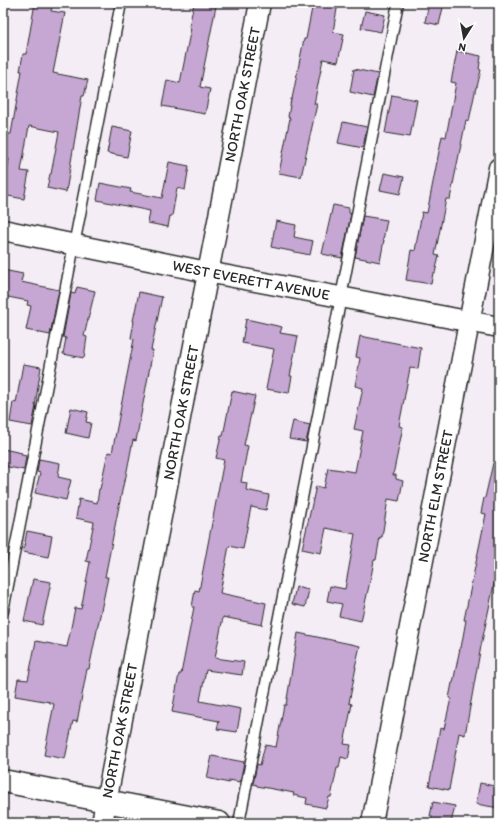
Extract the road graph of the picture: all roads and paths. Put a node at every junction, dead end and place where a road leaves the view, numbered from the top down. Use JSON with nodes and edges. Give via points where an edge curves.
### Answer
{"nodes":[{"id":1,"x":121,"y":3,"type":"edge"},
{"id":2,"x":260,"y":3,"type":"edge"},
{"id":3,"x":398,"y":3,"type":"edge"},
{"id":4,"x":499,"y":168,"type":"edge"},
{"id":5,"x":3,"y":230,"type":"edge"},
{"id":6,"x":74,"y":245,"type":"junction"},
{"id":7,"x":207,"y":272,"type":"junction"},
{"id":8,"x":340,"y":297,"type":"junction"},
{"id":9,"x":469,"y":321,"type":"junction"},
{"id":10,"x":499,"y":327,"type":"edge"},
{"id":11,"x":3,"y":611,"type":"edge"},
{"id":12,"x":3,"y":781,"type":"edge"},
{"id":13,"x":107,"y":802,"type":"junction"},
{"id":14,"x":102,"y":823,"type":"edge"},
{"id":15,"x":219,"y":823,"type":"edge"},
{"id":16,"x":239,"y":823,"type":"edge"},
{"id":17,"x":372,"y":823,"type":"edge"}],
"edges":[{"from":1,"to":6,"type":"lane"},
{"from":2,"to":7,"type":"street","name":"NORTH OAK STREET"},
{"from":3,"to":8,"type":"lane"},
{"from":4,"to":9,"type":"street","name":"NORTH ELM STREET"},
{"from":5,"to":6,"type":"street","name":"WEST EVERETT AVENUE"},
{"from":6,"to":7,"type":"street","name":"WEST EVERETT AVENUE"},
{"from":6,"to":11,"type":"lane"},
{"from":7,"to":8,"type":"street","name":"WEST EVERETT AVENUE"},
{"from":7,"to":13,"type":"street","name":"NORTH OAK STREET"},
{"from":8,"to":9,"type":"street","name":"WEST EVERETT AVENUE"},
{"from":8,"to":16,"type":"lane"},
{"from":9,"to":10,"type":"street","name":"WEST EVERETT AVENUE"},
{"from":9,"to":17,"type":"street","name":"NORTH ELM STREET"},
{"from":12,"to":13,"type":"street"},
{"from":13,"to":14,"type":"street","name":"NORTH OAK STREET"},
{"from":13,"to":15,"type":"street"}]}
